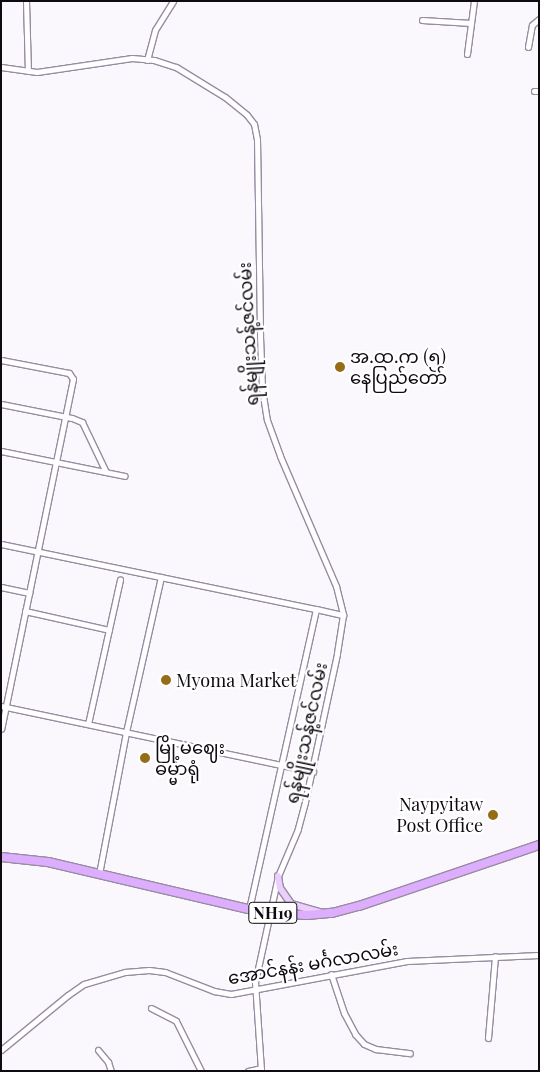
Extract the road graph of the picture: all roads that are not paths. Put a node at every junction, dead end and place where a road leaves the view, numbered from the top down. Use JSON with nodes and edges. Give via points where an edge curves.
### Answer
{"nodes":[{"id":1,"x":26,"y":1,"type":"edge"},
{"id":2,"x":173,"y":1,"type":"edge"},
{"id":3,"x":474,"y":1,"type":"edge"},
{"id":4,"x":539,"y":19,"type":"edge"},
{"id":5,"x":422,"y":20,"type":"dead end"},
{"id":6,"x":470,"y":23,"type":"junction"},
{"id":7,"x":528,"y":47,"type":"dead end"},
{"id":8,"x":467,"y":54,"type":"dead end"},
{"id":9,"x":148,"y":60,"type":"junction"},
{"id":10,"x":1,"y":67,"type":"edge"},
{"id":11,"x":28,"y":71,"type":"junction"},
{"id":12,"x":1,"y":360,"type":"edge"},
{"id":13,"x":1,"y":404,"type":"edge"},
{"id":14,"x":66,"y":417,"type":"junction"},
{"id":15,"x":1,"y":451,"type":"edge"},
{"id":16,"x":58,"y":462,"type":"junction"},
{"id":17,"x":106,"y":472,"type":"junction"},
{"id":18,"x":125,"y":476,"type":"dead end"},
{"id":19,"x":1,"y":544,"type":"edge"},
{"id":20,"x":37,"y":552,"type":"junction"},
{"id":21,"x":161,"y":577,"type":"junction"},
{"id":22,"x":120,"y":580,"type":"dead end"},
{"id":23,"x":1,"y":587,"type":"edge"},
{"id":24,"x":29,"y":592,"type":"junction"},
{"id":25,"x":316,"y":609,"type":"junction"},
{"id":26,"x":25,"y":611,"type":"junction"},
{"id":27,"x":343,"y":615,"type":"junction"},
{"id":28,"x":109,"y":630,"type":"junction"},
{"id":29,"x":4,"y":706,"type":"edge"},
{"id":30,"x":88,"y":724,"type":"junction"},
{"id":31,"x":1,"y":729,"type":"edge"},
{"id":32,"x":126,"y":732,"type":"junction"},
{"id":33,"x":282,"y":765,"type":"junction"},
{"id":34,"x":313,"y":772,"type":"junction"},
{"id":35,"x":539,"y":845,"type":"edge"},
{"id":36,"x":1,"y":857,"type":"edge"},
{"id":37,"x":99,"y":874,"type":"junction"},
{"id":38,"x":278,"y":876,"type":"junction"},
{"id":39,"x":249,"y":909,"type":"junction"},
{"id":40,"x":270,"y":913,"type":"junction"},
{"id":41,"x":326,"y":914,"type":"junction"},
{"id":42,"x":539,"y":955,"type":"edge"},
{"id":43,"x":495,"y":956,"type":"junction"},
{"id":44,"x":331,"y":974,"type":"junction"},
{"id":45,"x":256,"y":989,"type":"junction"},
{"id":46,"x":151,"y":1008,"type":"dead end"},
{"id":47,"x":488,"y":1038,"type":"dead end"},
{"id":48,"x":1,"y":1050,"type":"edge"},
{"id":49,"x":98,"y":1050,"type":"dead end"},
{"id":50,"x":410,"y":1054,"type":"dead end"},
{"id":51,"x":261,"y":1069,"type":"edge"},
{"id":52,"x":111,"y":1071,"type":"edge"},
{"id":53,"x":201,"y":1071,"type":"edge"},
{"id":54,"x":248,"y":1071,"type":"edge"}],
"edges":[{"from":1,"to":11,"type":"street"},
{"from":2,"to":9,"type":"street","via":[[155,30]]},
{"from":3,"to":6,"type":"street"},
{"from":4,"to":7,"type":"street","via":[[532,25]]},
{"from":5,"to":6,"type":"street"},
{"from":6,"to":8,"type":"street"},
{"from":9,"to":11,"type":"street","name":"ရန်မျိုးသန့်ဇင်လမ်း","via":[[132,58]]},
{"from":9,"to":27,"type":"street","name":"ရန်မျိုးသန့်ဇင်လမ်း","via":[[176,67],[224,97],[254,124],[257,139],[262,390],[267,420],[336,586]]},
{"from":10,"to":11,"type":"street","name":"ရန်မျိုးသန့်ဇင်လမ်း"},
{"from":12,"to":14,"type":"street","via":[[72,375]]},
{"from":13,"to":14,"type":"street"},
{"from":14,"to":16,"type":"street"},
{"from":14,"to":17,"type":"street","via":[[85,426]]},
{"from":15,"to":16,"type":"street"},
{"from":16,"to":17,"type":"street"},
{"from":16,"to":20,"type":"street"},
{"from":17,"to":18,"type":"street"},
{"from":19,"to":20,"type":"street"},
{"from":20,"to":21,"type":"street"},
{"from":20,"to":24,"type":"street"},
{"from":21,"to":25,"type":"street"},
{"from":21,"to":32,"type":"street"},
{"from":22,"to":28,"type":"street"},
{"from":23,"to":24,"type":"street"},
{"from":24,"to":26,"type":"street"},
{"from":25,"to":27,"type":"street"},
{"from":25,"to":33,"type":"street"},
{"from":26,"to":28,"type":"street"},
{"from":26,"to":29,"type":"street"},
{"from":27,"to":34,"type":"street","name":"ရန်မျိုးသန့်ဇင်လမ်း"},
{"from":28,"to":30,"type":"street"},
{"from":29,"to":30,"type":"street"},
{"from":29,"to":31,"type":"street"},
{"from":30,"to":32,"type":"street"},
{"from":32,"to":33,"type":"street"},
{"from":32,"to":37,"type":"street"},
{"from":33,"to":34,"type":"street"},
{"from":33,"to":39,"type":"street"},
{"from":34,"to":38,"type":"street","name":"ရန်မျိုးသန့်ဇင်လမ်း","via":[[298,829]]},
{"from":35,"to":41,"type":"highway","number":"NH19","via":[[359,906]]},
{"from":36,"to":37,"type":"highway","number":"NH19","via":[[48,862]]},
{"from":37,"to":39,"type":"highway","number":"NH19"},
{"from":38,"to":40,"type":"street","name":"ရန်မျိုးသန့်ဇင်လမ်း"},
{"from":38,"to":41,"type":"main road","via":[[280,888],[291,904]]},
{"from":39,"to":40,"type":"highway","number":"NH19"},
{"from":40,"to":41,"type":"highway","number":"NH19"},
{"from":40,"to":45,"type":"street","name":"ရန်မျိုးသန့်ဇင်လမ်း"},
{"from":42,"to":43,"type":"street","name":"အောင်နန်း မင်္ဂလာလမ်း"},
{"from":43,"to":44,"type":"street","name":"အောင်နန်း မင်္ဂလာလမ်း","via":[[407,961]]},
{"from":43,"to":47,"type":"street"},
{"from":44,"to":45,"type":"street","name":"အောင်နန်း မင်္ဂလာလမ်း"},
{"from":44,"to":50,"type":"street","via":[[344,1013],[364,1044]]},
{"from":45,"to":48,"type":"street","name":"အောင်နန်း မင်္ဂလာလမ်း","via":[[231,994],[214,991],[165,972],[125,972],[100,978],[76,989]]},
{"from":45,"to":51,"type":"street","name":"ရန်မျိုးသန့်ဇင်လမ်း"},
{"from":46,"to":53,"type":"street","via":[[176,1021]]},
{"from":49,"to":52,"type":"street"},
{"from":51,"to":54,"type":"street"}]}
